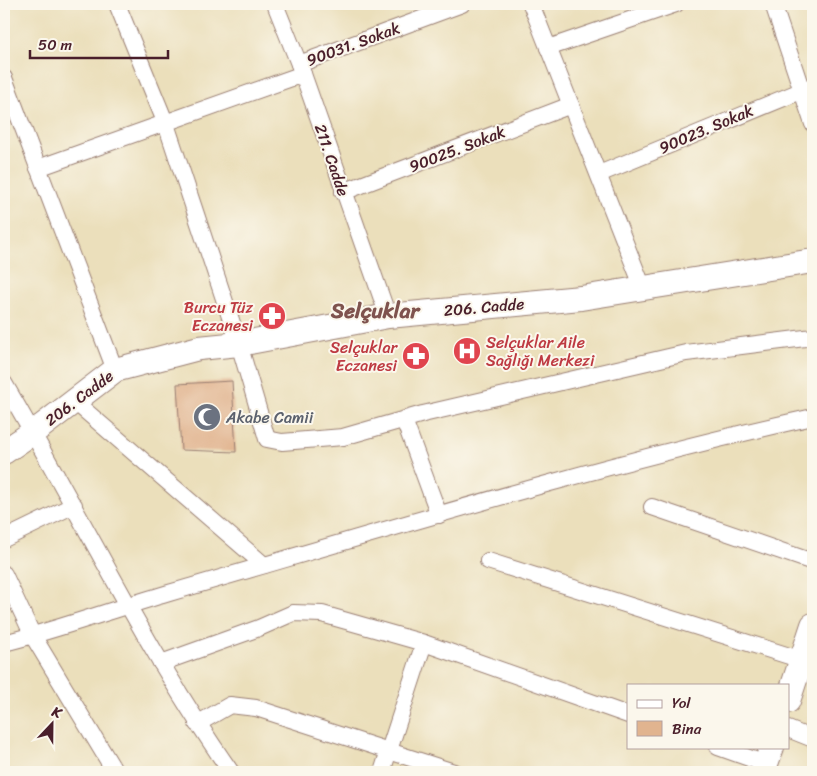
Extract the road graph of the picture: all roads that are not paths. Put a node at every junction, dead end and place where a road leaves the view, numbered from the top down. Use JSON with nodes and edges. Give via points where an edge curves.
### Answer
{"nodes":[{"id":1,"x":117,"y":4,"type":"edge"},
{"id":2,"x":275,"y":4,"type":"edge"},
{"id":3,"x":462,"y":4,"type":"edge"},
{"id":4,"x":531,"y":4,"type":"edge"},
{"id":5,"x":676,"y":4,"type":"edge"},
{"id":6,"x":773,"y":4,"type":"edge"},
{"id":7,"x":548,"y":48,"type":"junction"},
{"id":8,"x":301,"y":69,"type":"junction"},
{"id":9,"x":4,"y":78,"type":"edge"},
{"id":10,"x":807,"y":87,"type":"edge"},
{"id":11,"x":7,"y":97,"type":"edge"},
{"id":12,"x":571,"y":106,"type":"junction"},
{"id":13,"x":166,"y":124,"type":"junction"},
{"id":14,"x":813,"y":124,"type":"edge"},
{"id":15,"x":38,"y":168,"type":"junction"},
{"id":16,"x":598,"y":174,"type":"junction"},
{"id":17,"x":343,"y":192,"type":"junction"},
{"id":18,"x":813,"y":261,"type":"edge"},
{"id":19,"x":643,"y":288,"type":"junction"},
{"id":20,"x":388,"y":316,"type":"junction"},
{"id":21,"x":813,"y":337,"type":"edge"},
{"id":22,"x":239,"y":344,"type":"junction"},
{"id":23,"x":115,"y":370,"type":"junction"},
{"id":24,"x":4,"y":383,"type":"edge"},
{"id":25,"x":74,"y":401,"type":"junction"},
{"id":26,"x":813,"y":417,"type":"edge"},
{"id":27,"x":404,"y":420,"type":"junction"},
{"id":28,"x":33,"y":432,"type":"junction"},
{"id":29,"x":4,"y":452,"type":"edge"},
{"id":30,"x":74,"y":505,"type":"junction"},
{"id":31,"x":652,"y":507,"type":"dead end"},
{"id":32,"x":439,"y":515,"type":"junction"},
{"id":33,"x":4,"y":539,"type":"edge"},
{"id":34,"x":488,"y":561,"type":"dead end"},
{"id":35,"x":813,"y":562,"type":"edge"},
{"id":36,"x":264,"y":565,"type":"junction"},
{"id":37,"x":4,"y":574,"type":"edge"},
{"id":38,"x":129,"y":604,"type":"junction"},
{"id":39,"x":813,"y":625,"type":"edge"},
{"id":40,"x":33,"y":636,"type":"junction"},
{"id":41,"x":4,"y":643,"type":"edge"},
{"id":42,"x":424,"y":643,"type":"junction"},
{"id":43,"x":802,"y":660,"type":"junction"},
{"id":44,"x":161,"y":663,"type":"junction"},
{"id":45,"x":790,"y":695,"type":"edge"},
{"id":46,"x":627,"y":715,"type":"edge"},
{"id":47,"x":197,"y":724,"type":"junction"},
{"id":48,"x":790,"y":730,"type":"edge"},
{"id":49,"x":813,"y":739,"type":"edge"},
{"id":50,"x":722,"y":748,"type":"edge"},
{"id":51,"x":390,"y":750,"type":"junction"},
{"id":52,"x":767,"y":761,"type":"edge"},
{"id":53,"x":115,"y":772,"type":"edge"},
{"id":54,"x":232,"y":772,"type":"edge"},
{"id":55,"x":382,"y":772,"type":"edge"},
{"id":56,"x":454,"y":772,"type":"edge"}],
"edges":[{"from":1,"to":13,"type":"street"},
{"from":2,"to":8,"type":"street","name":"211. Cadde"},
{"from":3,"to":8,"type":"street","name":"90031. Sokak"},
{"from":4,"to":7,"type":"street"},
{"from":5,"to":7,"type":"street"},
{"from":6,"to":10,"type":"street"},
{"from":7,"to":12,"type":"street"},
{"from":8,"to":13,"type":"street","name":"90031. Sokak"},
{"from":8,"to":17,"type":"street","name":"211. Cadde"},
{"from":9,"to":11,"type":"street"},
{"from":10,"to":14,"type":"street"},
{"from":10,"to":16,"type":"street","name":"90023. Sokak"},
{"from":11,"to":15,"type":"street"},
{"from":12,"to":16,"type":"street"},
{"from":12,"to":17,"type":"street","name":"90025. Sokak"},
{"from":13,"to":15,"type":"street","name":"90031. Sokak"},
{"from":13,"to":22,"type":"street"},
{"from":15,"to":23,"type":"street"},
{"from":16,"to":19,"type":"street"},
{"from":17,"to":20,"type":"street","name":"211. Cadde"},
{"from":18,"to":19,"type":"street","name":"206. Cadde"},
{"from":19,"to":20,"type":"street","name":"206. Cadde","via":[[581,298]]},
{"from":20,"to":22,"type":"street","name":"206. Cadde"},
{"from":21,"to":27,"type":"street","via":[[686,353]]},
{"from":22,"to":23,"type":"street","name":"206. Cadde","via":[[199,348]]},
{"from":22,"to":27,"type":"street","via":[[267,439],[282,442],[343,437]]},
{"from":23,"to":25,"type":"street","name":"206. Cadde"},
{"from":24,"to":28,"type":"street"},
{"from":25,"to":28,"type":"street","name":"206. Cadde"},
{"from":25,"to":36,"type":"street"},
{"from":26,"to":32,"type":"street","via":[[713,440]]},
{"from":27,"to":32,"type":"street"},
{"from":28,"to":29,"type":"street","name":"206. Cadde"},
{"from":28,"to":30,"type":"street"},
{"from":30,"to":33,"type":"street"},
{"from":30,"to":38,"type":"street"},
{"from":31,"to":35,"type":"street"},
{"from":32,"to":36,"type":"street"},
{"from":34,"to":43,"type":"street"},
{"from":36,"to":38,"type":"street"},
{"from":37,"to":40,"type":"street"},
{"from":38,"to":40,"type":"street"},
{"from":38,"to":44,"type":"street"},
{"from":39,"to":43,"type":"street"},
{"from":40,"to":41,"type":"street"},
{"from":40,"to":53,"type":"street"},
{"from":42,"to":44,"type":"street","via":[[322,614],[293,613]]},
{"from":42,"to":46,"type":"street"},
{"from":42,"to":51,"type":"street"},
{"from":43,"to":45,"type":"street"},
{"from":44,"to":47,"type":"street"},
{"from":47,"to":51,"type":"street","via":[[230,704],[256,708]]},
{"from":47,"to":54,"type":"street"},
{"from":48,"to":49,"type":"street"},
{"from":50,"to":52,"type":"street"},
{"from":51,"to":55,"type":"street"},
{"from":51,"to":56,"type":"street"}]}
